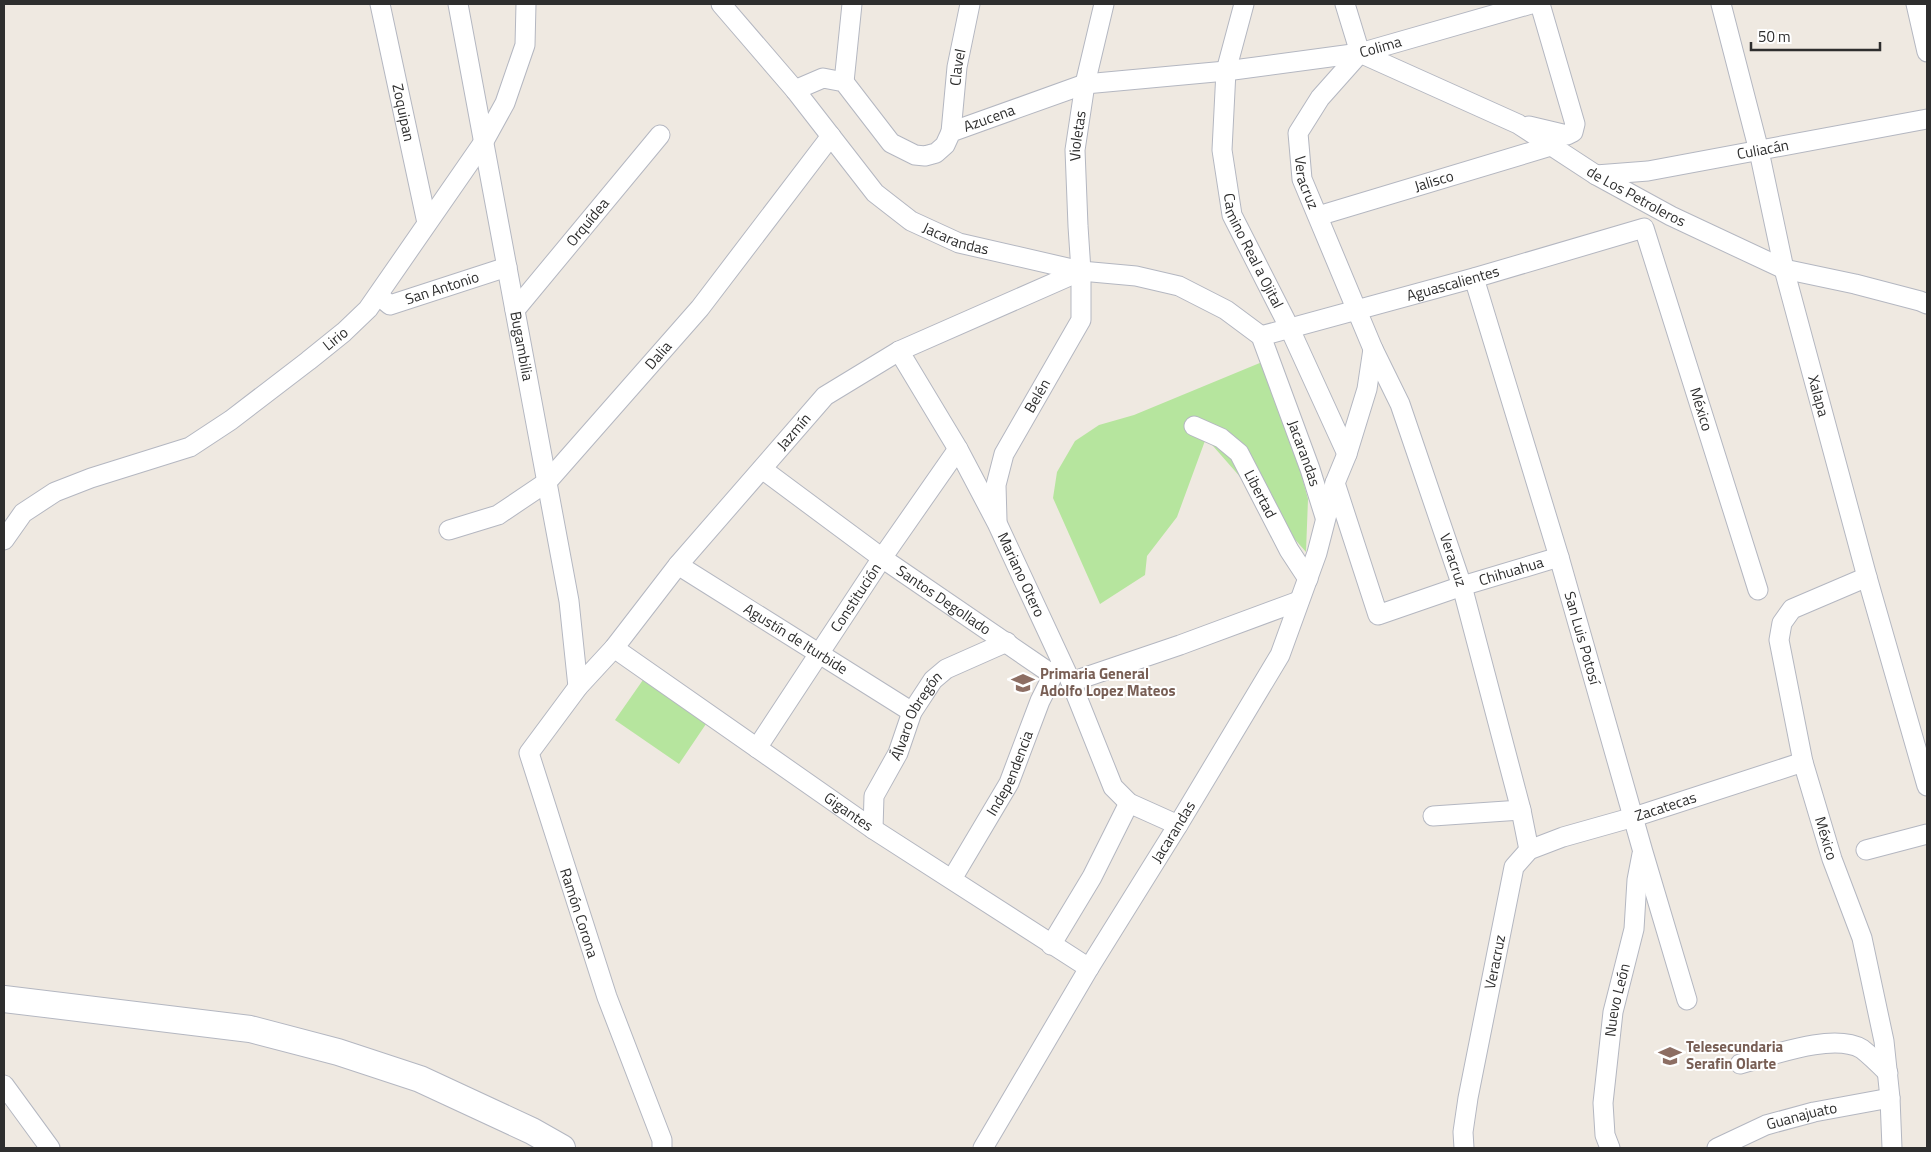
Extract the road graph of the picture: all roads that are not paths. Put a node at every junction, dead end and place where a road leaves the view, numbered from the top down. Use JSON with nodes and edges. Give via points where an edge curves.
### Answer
{"nodes":[{"id":1,"x":380,"y":4,"type":"edge"},
{"id":2,"x":458,"y":4,"type":"edge"},
{"id":3,"x":526,"y":4,"type":"edge"},
{"id":4,"x":721,"y":4,"type":"edge"},
{"id":5,"x":852,"y":4,"type":"edge"},
{"id":6,"x":970,"y":4,"type":"edge"},
{"id":7,"x":1104,"y":4,"type":"edge"},
{"id":8,"x":1244,"y":4,"type":"edge"},
{"id":9,"x":1345,"y":4,"type":"edge"},
{"id":10,"x":1531,"y":4,"type":"edge"},
{"id":11,"x":1540,"y":4,"type":"edge"},
{"id":12,"x":1721,"y":4,"type":"edge"},
{"id":13,"x":1916,"y":4,"type":"edge"},
{"id":14,"x":1927,"y":52,"type":"edge"},
{"id":15,"x":1360,"y":53,"type":"junction"},
{"id":16,"x":1226,"y":71,"type":"junction"},
{"id":17,"x":844,"y":82,"type":"junction"},
{"id":18,"x":1085,"y":84,"type":"junction"},
{"id":19,"x":795,"y":90,"type":"junction"},
{"id":20,"x":1927,"y":119,"type":"edge"},
{"id":21,"x":1518,"y":124,"type":"junction"},
{"id":22,"x":951,"y":132,"type":"junction"},
{"id":23,"x":660,"y":135,"type":"dead end"},
{"id":24,"x":831,"y":136,"type":"junction"},
{"id":25,"x":483,"y":143,"type":"junction"},
{"id":26,"x":1551,"y":146,"type":"junction"},
{"id":27,"x":1759,"y":151,"type":"junction"},
{"id":28,"x":1596,"y":175,"type":"junction"},
{"id":29,"x":1318,"y":216,"type":"junction"},
{"id":30,"x":427,"y":223,"type":"junction"},
{"id":31,"x":1644,"y":228,"type":"joint"},
{"id":32,"x":507,"y":267,"type":"junction"},
{"id":33,"x":1784,"y":269,"type":"junction"},
{"id":34,"x":1082,"y":271,"type":"junction"},
{"id":35,"x":1474,"y":278,"type":"junction"},
{"id":36,"x":379,"y":296,"type":"junction"},
{"id":37,"x":1927,"y":304,"type":"edge"},
{"id":38,"x":1357,"y":309,"type":"junction"},
{"id":39,"x":515,"y":310,"type":"junction"},
{"id":40,"x":1289,"y":327,"type":"junction"},
{"id":41,"x":1261,"y":336,"type":"junction"},
{"id":42,"x":1373,"y":349,"type":"junction"},
{"id":43,"x":899,"y":351,"type":"junction"},
{"id":44,"x":1194,"y":426,"type":"dead end"},
{"id":45,"x":958,"y":449,"type":"junction"},
{"id":46,"x":1347,"y":454,"type":"junction"},
{"id":47,"x":762,"y":469,"type":"junction"},
{"id":48,"x":547,"y":482,"type":"junction"},
{"id":49,"x":1335,"y":483,"type":"junction"},
{"id":50,"x":1325,"y":517,"type":"junction"},
{"id":51,"x":997,"y":524,"type":"junction"},
{"id":52,"x":449,"y":530,"type":"dead end"},
{"id":53,"x":4,"y":540,"type":"edge"},
{"id":54,"x":1559,"y":557,"type":"junction"},
{"id":55,"x":882,"y":558,"type":"junction"},
{"id":56,"x":678,"y":565,"type":"junction"},
{"id":57,"x":1867,"y":577,"type":"junction"},
{"id":58,"x":1308,"y":579,"type":"junction"},
{"id":59,"x":1462,"y":586,"type":"junction"},
{"id":60,"x":1758,"y":590,"type":"dead end"},
{"id":61,"x":1299,"y":601,"type":"junction"},
{"id":62,"x":1007,"y":642,"type":"junction"},
{"id":63,"x":614,"y":648,"type":"junction"},
{"id":64,"x":819,"y":655,"type":"junction"},
{"id":65,"x":1057,"y":669,"type":"junction"},
{"id":66,"x":1071,"y":682,"type":"junction"},
{"id":67,"x":578,"y":687,"type":"junction"},
{"id":68,"x":912,"y":712,"type":"junction"},
{"id":69,"x":758,"y":748,"type":"junction"},
{"id":70,"x":1802,"y":762,"type":"junction"},
{"id":71,"x":1927,"y":786,"type":"edge"},
{"id":72,"x":1129,"y":803,"type":"junction"},
{"id":73,"x":1521,"y":810,"type":"junction"},
{"id":74,"x":1433,"y":816,"type":"dead end"},
{"id":75,"x":1634,"y":817,"type":"junction"},
{"id":76,"x":1178,"y":825,"type":"junction"},
{"id":77,"x":873,"y":829,"type":"junction"},
{"id":78,"x":1927,"y":834,"type":"edge"},
{"id":79,"x":1529,"y":850,"type":"junction"},
{"id":80,"x":1866,"y":850,"type":"dead end"},
{"id":81,"x":1642,"y":852,"type":"junction"},
{"id":82,"x":952,"y":879,"type":"junction"},
{"id":83,"x":1051,"y":945,"type":"junction"},
{"id":84,"x":1089,"y":968,"type":"junction"},
{"id":85,"x":4,"y":999,"type":"edge"},
{"id":86,"x":1687,"y":1000,"type":"dead end"},
{"id":87,"x":1740,"y":1064,"type":"dead end"},
{"id":88,"x":1888,"y":1073,"type":"junction"},
{"id":89,"x":4,"y":1085,"type":"edge"},
{"id":90,"x":1890,"y":1098,"type":"junction"},
{"id":91,"x":50,"y":1148,"type":"edge"},
{"id":92,"x":562,"y":1148,"type":"edge"},
{"id":93,"x":662,"y":1148,"type":"edge"},
{"id":94,"x":983,"y":1148,"type":"edge"},
{"id":95,"x":1464,"y":1148,"type":"edge"},
{"id":96,"x":1610,"y":1148,"type":"edge"},
{"id":97,"x":1717,"y":1148,"type":"edge"},
{"id":98,"x":1892,"y":1148,"type":"edge"}],
"edges":[{"from":1,"to":30,"type":"street","name":"Zoquipan"},
{"from":2,"to":25,"type":"street","name":"Bugambilia"},
{"from":3,"to":25,"type":"street","name":"Lirio","via":[[525,45],[519,67],[505,104]]},
{"from":4,"to":19,"type":"street","name":"Jacarandas"},
{"from":5,"to":17,"type":"street"},
{"from":6,"to":22,"type":"street","name":"Clavel","via":[[957,67]]},
{"from":7,"to":18,"type":"street","name":"Violetas"},
{"from":8,"to":16,"type":"street","name":"Camino Real a Ojital"},
{"from":9,"to":15,"type":"street"},
{"from":10,"to":15,"type":"street","name":"Colima"},
{"from":11,"to":21,"type":"street","via":[[1575,124],[1573,132],[1566,135]]},
{"from":12,"to":27,"type":"street","name":"Xalapa"},
{"from":13,"to":14,"type":"street"},
{"from":15,"to":16,"type":"street","name":"Colima"},
{"from":15,"to":21,"type":"street","name":"de Los Petroleros"},
{"from":15,"to":29,"type":"street","name":"Veracruz","via":[[1320,98],[1298,133],[1302,178]]},
{"from":16,"to":18,"type":"street","name":"Azucena"},
{"from":16,"to":40,"type":"street","name":"Camino Real a Ojital","via":[[1222,150],[1232,215]]},
{"from":17,"to":19,"type":"street","via":[[823,78]]},
{"from":17,"to":22,"type":"street","name":"Azucena","via":[[891,143],[915,155],[936,153],[945,146]]},
{"from":18,"to":22,"type":"street","name":"Azucena"},
{"from":18,"to":34,"type":"street","name":"Violetas","via":[[1075,150]]},
{"from":19,"to":24,"type":"street","name":"Jacarandas"},
{"from":20,"to":27,"type":"street","name":"Culiacán"},
{"from":21,"to":26,"type":"street","name":"de Los Petroleros"},
{"from":23,"to":39,"type":"street","name":"Orquídea"},
{"from":24,"to":34,"type":"street","name":"Jacarandas","via":[[875,193],[911,221],[959,243]]},
{"from":24,"to":48,"type":"street","name":"Dalia","via":[[700,308]]},
{"from":25,"to":30,"type":"street","name":"Lirio"},
{"from":25,"to":32,"type":"street","name":"Bugambilia"},
{"from":26,"to":28,"type":"street","name":"de Los Petroleros"},
{"from":26,"to":29,"type":"street","name":"Jalisco"},
{"from":27,"to":28,"type":"street","name":"Culiacán","via":[[1648,171]]},
{"from":27,"to":33,"type":"street","name":"Xalapa"},
{"from":28,"to":33,"type":"street","name":"de Los Petroleros","via":[[1671,216]]},
{"from":29,"to":38,"type":"street","name":"Veracruz"},
{"from":30,"to":36,"type":"street","name":"Lirio"},
{"from":31,"to":35,"type":"street","name":"Aguascalientes"},
{"from":31,"to":60,"type":"street","name":"México"},
{"from":32,"to":36,"type":"street","name":"San Antonio","via":[[390,305]]},
{"from":32,"to":39,"type":"street","name":"Bugambilia"},
{"from":33,"to":37,"type":"street","name":"de Los Petroleros"},
{"from":33,"to":57,"type":"street","name":"Xalapa"},
{"from":34,"to":41,"type":"street","name":"Jacarandas","via":[[1136,276],[1179,286],[1226,310]]},
{"from":34,"to":43,"type":"street","name":"Jazmín"},
{"from":34,"to":51,"type":"street","name":"Belén","via":[[1081,320],[1004,454],[996,485]]},
{"from":35,"to":38,"type":"street","name":"Aguascalientes"},
{"from":35,"to":54,"type":"street","name":"San Luis Potosí"},
{"from":36,"to":53,"type":"street","name":"Lirio","via":[[323,350],[190,447],[55,492],[23,513]]},
{"from":38,"to":40,"type":"street","name":"Aguascalientes"},
{"from":38,"to":42,"type":"street","name":"Veracruz"},
{"from":39,"to":48,"type":"street","name":"Bugambilia"},
{"from":40,"to":41,"type":"street","name":"Aguascalientes"},
{"from":40,"to":46,"type":"street","name":"Camino Real a Ojital"},
{"from":41,"to":50,"type":"street","name":"Jacarandas"},
{"from":42,"to":46,"type":"street","via":[[1366,389]]},
{"from":42,"to":59,"type":"street","name":"Veracruz","via":[[1400,404]]},
{"from":43,"to":45,"type":"street","name":"Mariano Otero"},
{"from":43,"to":47,"type":"street","name":"Jazmín","via":[[826,396]]},
{"from":44,"to":58,"type":"street","name":"Libertad","via":[[1221,438],[1239,453],[1289,550]]},
{"from":45,"to":51,"type":"street","name":"Mariano Otero"},
{"from":45,"to":55,"type":"street","name":"Constitución"},
{"from":46,"to":49,"type":"street"},
{"from":47,"to":55,"type":"street","name":"Santos Degollado"},
{"from":47,"to":56,"type":"street","name":"Jazmín"},
{"from":48,"to":52,"type":"street","name":"Dalia","via":[[498,515]]},
{"from":48,"to":67,"type":"street","name":"Bugambilia","via":[[569,601]]},
{"from":49,"to":50,"type":"street"},
{"from":49,"to":59,"type":"street","name":"Chihuahua","via":[[1378,615]]},
{"from":50,"to":58,"type":"street","name":"Jacarandas"},
{"from":51,"to":65,"type":"street","name":"Mariano Otero"},
{"from":54,"to":59,"type":"street","name":"Chihuahua"},
{"from":54,"to":75,"type":"street","name":"San Luis Potosí"},
{"from":55,"to":62,"type":"street","name":"Santos Degollado"},
{"from":55,"to":64,"type":"street","name":"Constitución"},
{"from":56,"to":63,"type":"street","name":"Jazmín"},
{"from":56,"to":64,"type":"street","name":"Agustín de Iturbide"},
{"from":57,"to":70,"type":"street","name":"México","via":[[1792,609],[1782,623],[1778,640]]},
{"from":57,"to":71,"type":"street","name":"Xalapa"},
{"from":58,"to":61,"type":"street","name":"Jacarandas"},
{"from":59,"to":73,"type":"street","name":"Veracruz"},
{"from":61,"to":66,"type":"street"},
{"from":61,"to":76,"type":"street","name":"Jacarandas","via":[[1280,655]]},
{"from":62,"to":65,"type":"street","name":"Santos Degollado"},
{"from":62,"to":68,"type":"street","name":"Álvaro Obregón","via":[[946,669],[933,680]]},
{"from":63,"to":67,"type":"street","name":"Jazmín"},
{"from":63,"to":69,"type":"street","name":"Gigantes"},
{"from":64,"to":68,"type":"street","name":"Agustín de Iturbide"},
{"from":64,"to":69,"type":"street","name":"Constitución"},
{"from":65,"to":66,"type":"street","name":"Mariano Otero"},
{"from":65,"to":82,"type":"street","name":"Independencia","via":[[1040,701],[1009,783]]},
{"from":66,"to":72,"type":"street","name":"Mariano Otero","via":[[1113,787]]},
{"from":67,"to":93,"type":"street","name":"Ramón Corona","via":[[529,754],[607,997],[662,1140]]},
{"from":68,"to":77,"type":"street","name":"Álvaro Obregón","via":[[898,753],[874,796]]},
{"from":69,"to":77,"type":"street","name":"Gigantes"},
{"from":70,"to":75,"type":"street","name":"Zacatecas"},
{"from":70,"to":88,"type":"street","name":"México","via":[[1832,859],[1862,938]]},
{"from":72,"to":76,"type":"street","name":"Mariano Otero"},
{"from":72,"to":83,"type":"street","via":[[1092,877]]},
{"from":73,"to":74,"type":"street"},
{"from":73,"to":79,"type":"street","name":"Veracruz"},
{"from":75,"to":79,"type":"street","name":"Zacatecas"},
{"from":75,"to":81,"type":"street","name":"San Luis Potosí"},
{"from":76,"to":84,"type":"street","name":"Jacarandas"},
{"from":77,"to":82,"type":"street","name":"Gigantes"},
{"from":78,"to":80,"type":"street"},
{"from":79,"to":95,"type":"street","name":"Veracruz","via":[[1514,867],[1468,1098]]},
{"from":81,"to":86,"type":"street","name":"San Luis Potosí"},
{"from":81,"to":96,"type":"street","name":"Nuevo León","via":[[1634,929],[1613,1012],[1603,1103]]},
{"from":82,"to":83,"type":"street","name":"Gigantes"},
{"from":83,"to":84,"type":"street","name":"Gigantes"},
{"from":84,"to":94,"type":"street","name":"Jacarandas"},
{"from":85,"to":92,"type":"main road","via":[[250,1029],[329,1050],[420,1079]]},
{"from":87,"to":88,"type":"street","via":[[1819,1043],[1842,1043],[1860,1048]]},
{"from":88,"to":90,"type":"street","name":"México"},
{"from":89,"to":91,"type":"street"},
{"from":90,"to":97,"type":"street","name":"Guanajuato","via":[[1766,1125]]},
{"from":90,"to":98,"type":"street","name":"México"}]}
